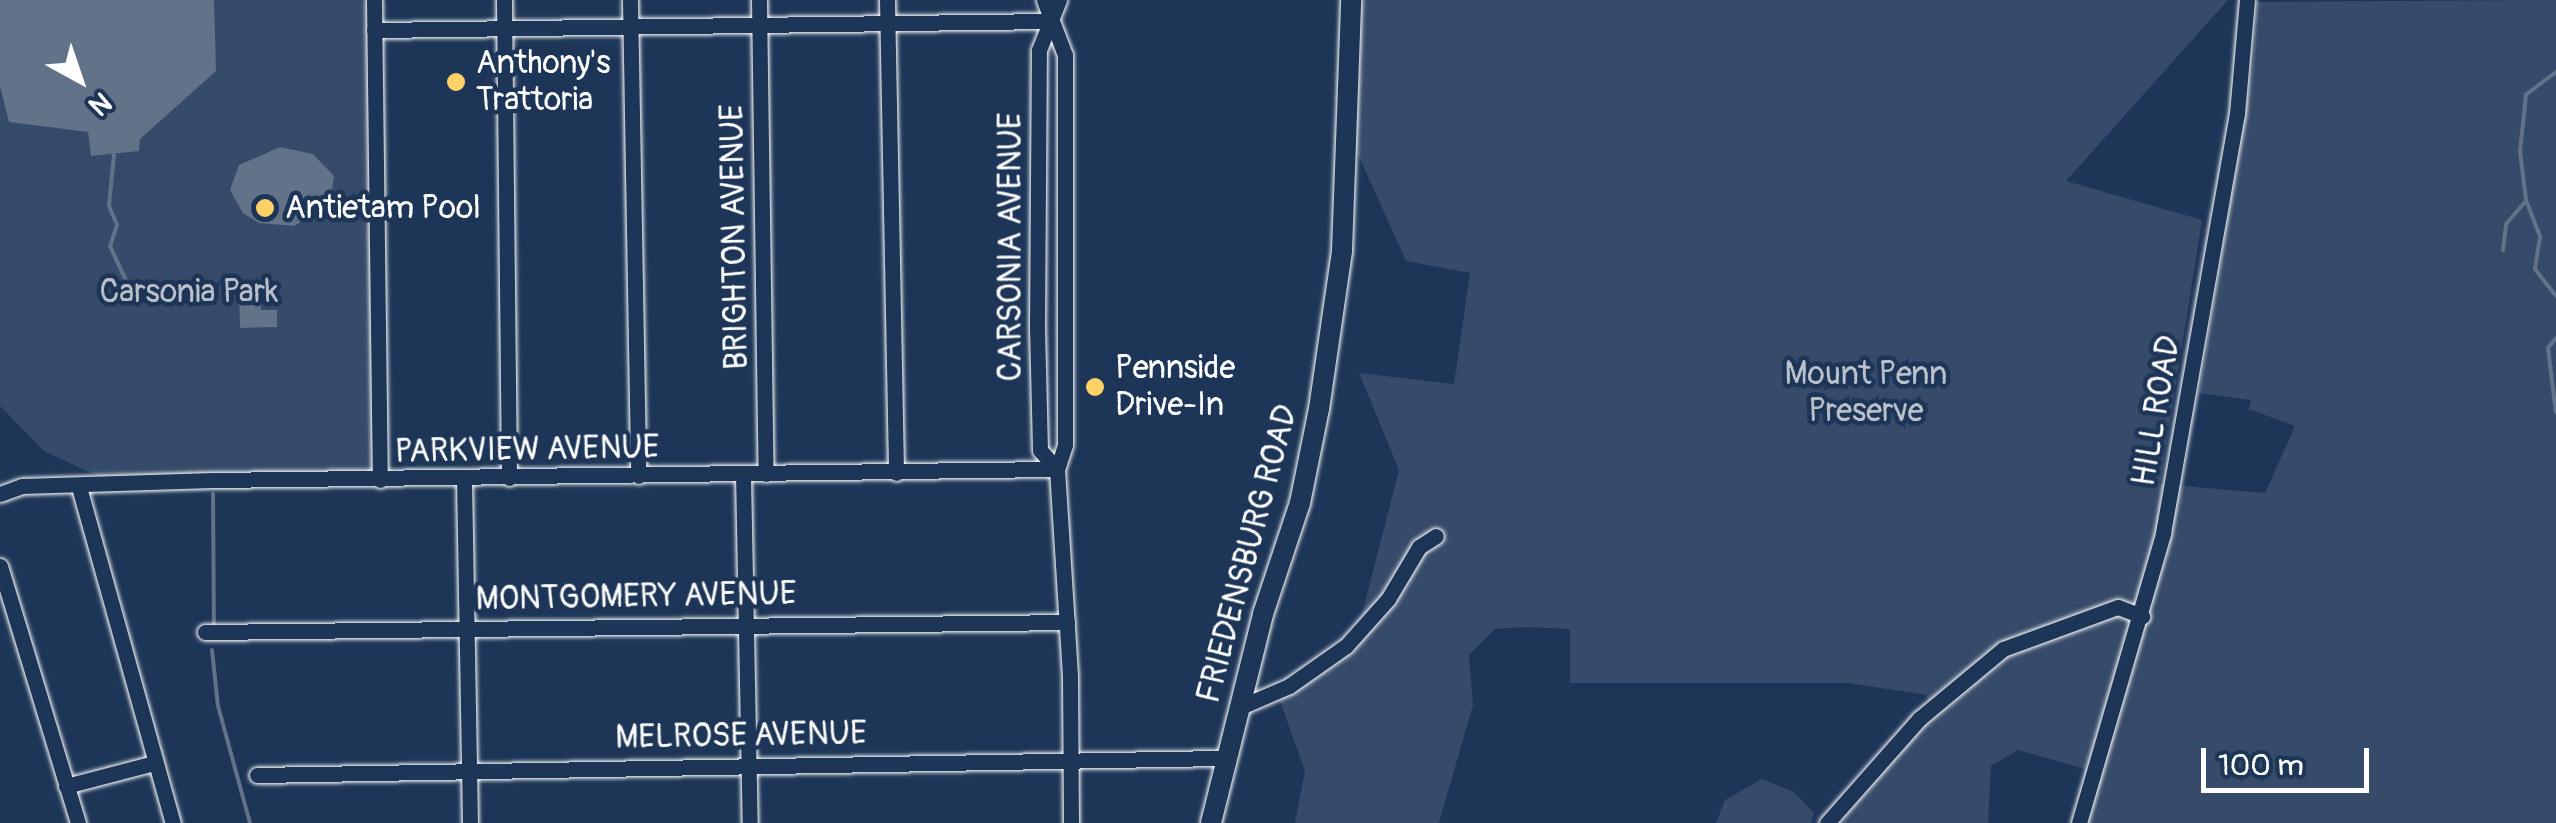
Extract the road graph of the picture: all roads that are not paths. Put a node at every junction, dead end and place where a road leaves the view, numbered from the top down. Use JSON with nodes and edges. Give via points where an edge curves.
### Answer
{"nodes":[{"id":1,"x":374,"y":0,"type":"edge"},
{"id":2,"x":504,"y":0,"type":"edge"},
{"id":3,"x":630,"y":0,"type":"edge"},
{"id":4,"x":758,"y":0,"type":"edge"},
{"id":5,"x":887,"y":0,"type":"edge"},
{"id":6,"x":1044,"y":0,"type":"edge"},
{"id":7,"x":1059,"y":0,"type":"edge"},
{"id":8,"x":1350,"y":0,"type":"edge"},
{"id":9,"x":2247,"y":0,"type":"edge"},
{"id":10,"x":887,"y":20,"type":"junction"},
{"id":11,"x":1051,"y":21,"type":"junction"},
{"id":12,"x":759,"y":23,"type":"junction"},
{"id":13,"x":630,"y":26,"type":"junction"},
{"id":14,"x":504,"y":28,"type":"junction"},
{"id":15,"x":374,"y":30,"type":"junction"},
{"id":16,"x":1057,"y":469,"type":"junction"},
{"id":17,"x":896,"y":473,"type":"junction"},
{"id":18,"x":743,"y":474,"type":"junction"},
{"id":19,"x":766,"y":474,"type":"junction"},
{"id":20,"x":638,"y":476,"type":"junction"},
{"id":21,"x":464,"y":478,"type":"junction"},
{"id":22,"x":509,"y":478,"type":"junction"},
{"id":23,"x":380,"y":480,"type":"junction"},
{"id":24,"x":79,"y":486,"type":"junction"},
{"id":25,"x":0,"y":494,"type":"edge"},
{"id":26,"x":1436,"y":536,"type":"dead end"},
{"id":27,"x":0,"y":566,"type":"edge"},
{"id":28,"x":2150,"y":586,"type":"junction"},
{"id":29,"x":2118,"y":607,"type":"junction"},
{"id":30,"x":2142,"y":616,"type":"junction"},
{"id":31,"x":1067,"y":622,"type":"junction"},
{"id":32,"x":746,"y":623,"type":"junction"},
{"id":33,"x":467,"y":626,"type":"junction"},
{"id":34,"x":205,"y":632,"type":"dead end"},
{"id":35,"x":1238,"y":708,"type":"junction"},
{"id":36,"x":1072,"y":758,"type":"junction"},
{"id":37,"x":1226,"y":758,"type":"junction"},
{"id":38,"x":154,"y":764,"type":"junction"},
{"id":39,"x":748,"y":764,"type":"junction"},
{"id":40,"x":468,"y":768,"type":"junction"},
{"id":41,"x":257,"y":776,"type":"dead end"},
{"id":42,"x":66,"y":786,"type":"junction"},
{"id":43,"x":78,"y":823,"type":"edge"},
{"id":44,"x":173,"y":823,"type":"edge"},
{"id":45,"x":470,"y":823,"type":"edge"},
{"id":46,"x":750,"y":823,"type":"edge"},
{"id":47,"x":1071,"y":823,"type":"edge"},
{"id":48,"x":1211,"y":823,"type":"edge"},
{"id":49,"x":1827,"y":823,"type":"edge"},
{"id":50,"x":2078,"y":823,"type":"edge"}],
"edges":[{"from":1,"to":15,"type":"street"},
{"from":2,"to":14,"type":"street"},
{"from":3,"to":13,"type":"street"},
{"from":4,"to":12,"type":"street","name":"BRIGHTON AVENUE"},
{"from":5,"to":10,"type":"street"},
{"from":6,"to":11,"type":"street","name":"CARSONIA AVENUE"},
{"from":7,"to":11,"type":"street","name":"CARSONIA AVENUE"},
{"from":8,"to":35,"type":"main road","name":"FRIEDENSBURG ROAD","via":[[1333,324],[1300,503]]},
{"from":9,"to":28,"type":"street","name":"HILL ROAD","via":[[2237,114]]},
{"from":10,"to":11,"type":"street"},
{"from":10,"to":12,"type":"street"},
{"from":10,"to":17,"type":"street"},
{"from":11,"to":16,"type":"street","name":"CARSONIA AVENUE","via":[[1065,55],[1065,445]]},
{"from":11,"to":16,"type":"street","name":"CARSONIA AVENUE","via":[[1039,50],[1036,326],[1040,450]]},
{"from":12,"to":13,"type":"street"},
{"from":12,"to":19,"type":"street","name":"BRIGHTON AVENUE"},
{"from":13,"to":14,"type":"street"},
{"from":13,"to":20,"type":"street"},
{"from":14,"to":15,"type":"street"},
{"from":14,"to":22,"type":"street"},
{"from":15,"to":23,"type":"street"},
{"from":16,"to":17,"type":"street","name":"PARKVIEW AVENUE"},
{"from":16,"to":31,"type":"street","name":"CARSONIA AVENUE"},
{"from":17,"to":19,"type":"street","name":"PARKVIEW AVENUE"},
{"from":18,"to":19,"type":"street","name":"PARKVIEW AVENUE"},
{"from":18,"to":20,"type":"street","name":"PARKVIEW AVENUE"},
{"from":18,"to":32,"type":"street"},
{"from":20,"to":22,"type":"street","name":"PARKVIEW AVENUE"},
{"from":21,"to":22,"type":"street","name":"PARKVIEW AVENUE"},
{"from":21,"to":23,"type":"street","name":"PARKVIEW AVENUE"},
{"from":21,"to":33,"type":"street"},
{"from":23,"to":24,"type":"street","name":"PARKVIEW AVENUE"},
{"from":24,"to":25,"type":"street","name":"PARKVIEW AVENUE","via":[[22,486]]},
{"from":24,"to":38,"type":"street"},
{"from":26,"to":35,"type":"street","via":[[1419,546],[1388,599],[1346,646],[1289,686]]},
{"from":27,"to":42,"type":"street"},
{"from":28,"to":29,"type":"street"},
{"from":28,"to":30,"type":"street","name":"HILL ROAD"},
{"from":29,"to":30,"type":"street"},
{"from":29,"to":49,"type":"street","via":[[2003,648],[1918,719]]},
{"from":30,"to":50,"type":"street","name":"HILL ROAD"},
{"from":31,"to":32,"type":"street","name":"MONTGOMERY AVENUE"},
{"from":31,"to":36,"type":"street","name":"CARSONIA AVENUE"},
{"from":32,"to":33,"type":"street","name":"MONTGOMERY AVENUE"},
{"from":32,"to":39,"type":"street"},
{"from":33,"to":34,"type":"street","name":"MONTGOMERY AVENUE"},
{"from":33,"to":40,"type":"street"},
{"from":35,"to":37,"type":"main road","name":"FRIEDENSBURG ROAD"},
{"from":36,"to":37,"type":"street","name":"MELROSE AVENUE"},
{"from":36,"to":39,"type":"street","name":"MELROSE AVENUE"},
{"from":36,"to":47,"type":"street","name":"CARSONIA AVENUE"},
{"from":37,"to":48,"type":"main road","name":"FRIEDENSBURG ROAD"},
{"from":38,"to":42,"type":"street"},
{"from":38,"to":44,"type":"street"},
{"from":39,"to":40,"type":"street","name":"MELROSE AVENUE"},
{"from":39,"to":46,"type":"street"},
{"from":40,"to":41,"type":"street","name":"MELROSE AVENUE"},
{"from":40,"to":45,"type":"street"},
{"from":42,"to":43,"type":"street"}]}
